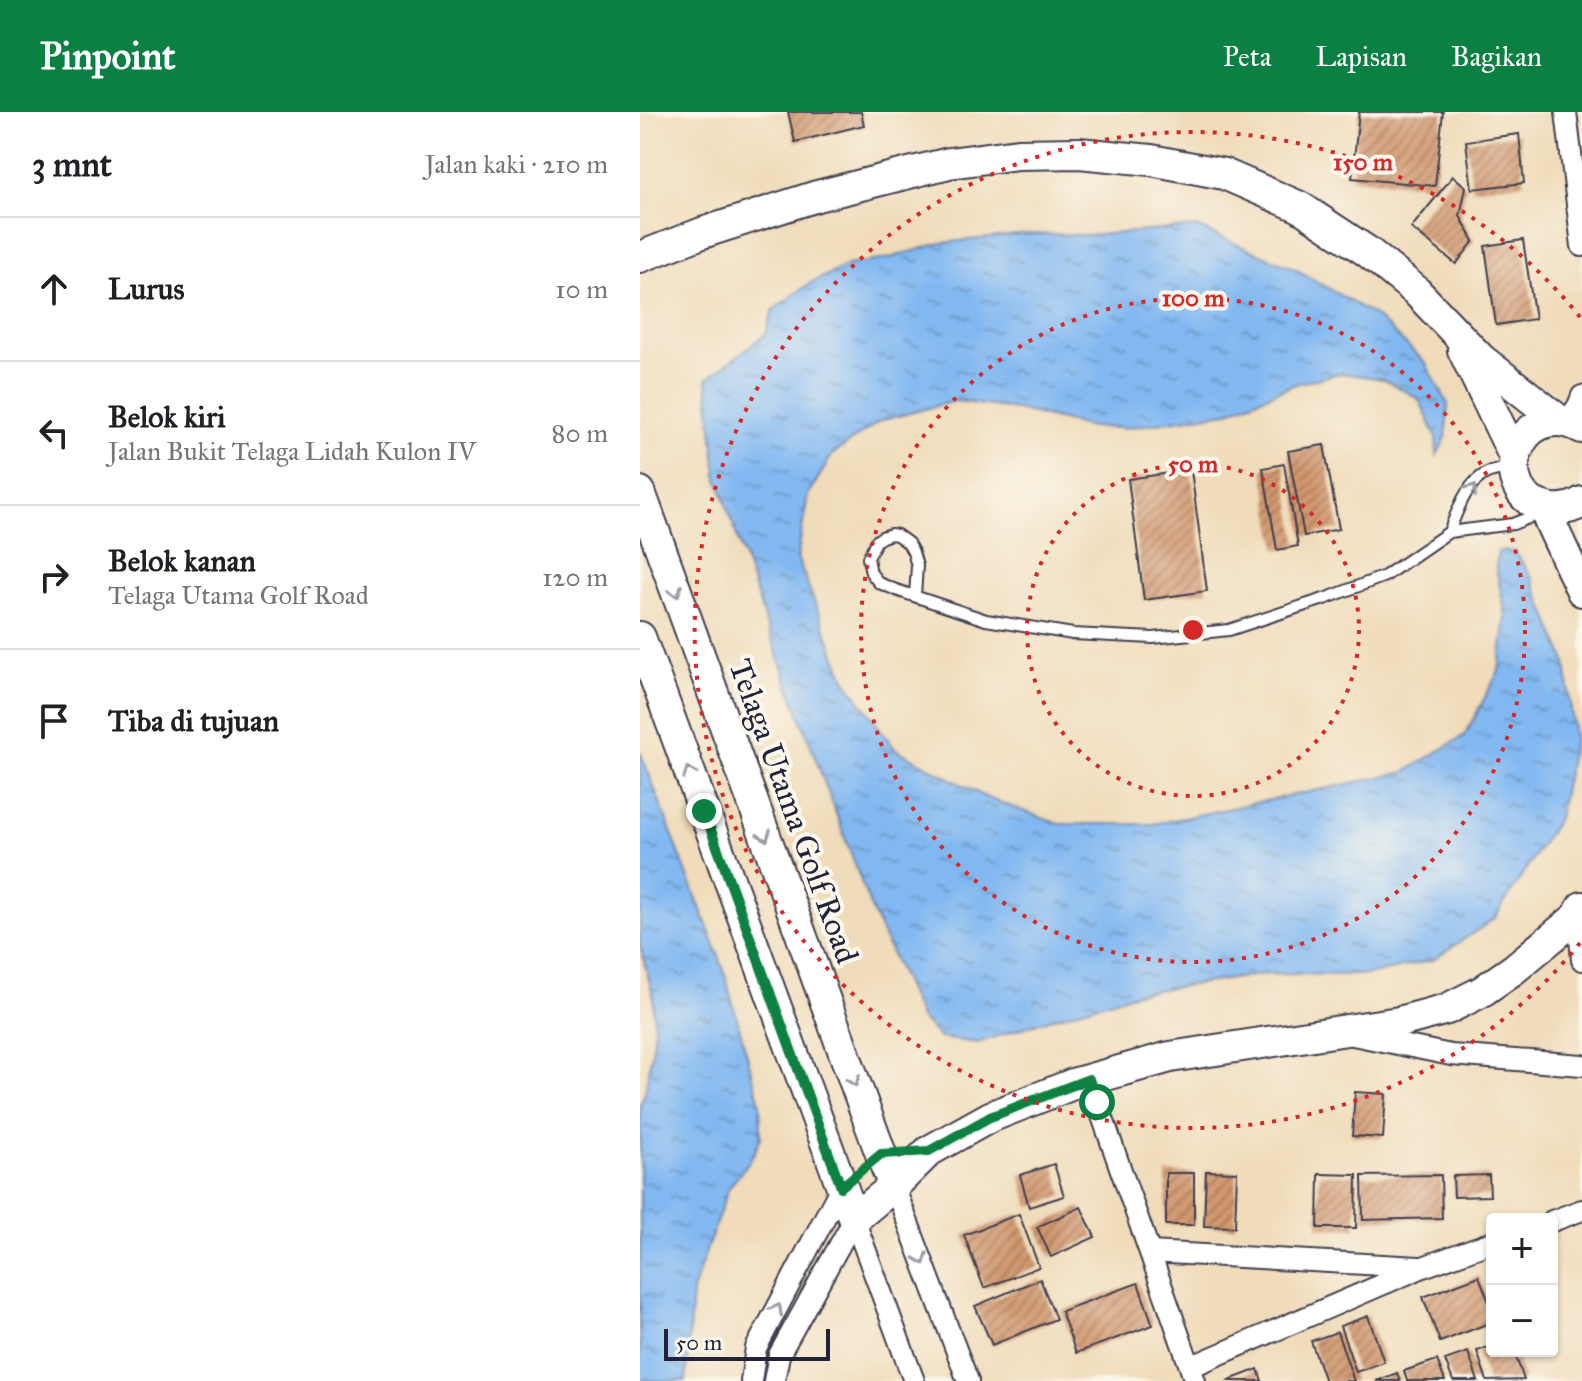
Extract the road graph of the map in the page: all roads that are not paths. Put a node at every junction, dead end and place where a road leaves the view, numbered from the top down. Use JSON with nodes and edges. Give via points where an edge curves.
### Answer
{"nodes":[{"id":1,"x":1566,"y":112,"type":"edge"},
{"id":2,"x":1582,"y":246,"type":"edge"},
{"id":3,"x":640,"y":257,"type":"edge"},
{"id":4,"x":1454,"y":331,"type":"junction"},
{"id":5,"x":1582,"y":396,"type":"edge"},
{"id":6,"x":1569,"y":423,"type":"edge"},
{"id":7,"x":1514,"y":462,"type":"junction"},
{"id":8,"x":640,"y":492,"type":"edge"},
{"id":9,"x":1582,"y":502,"type":"edge"},
{"id":10,"x":1541,"y":506,"type":"junction"},
{"id":11,"x":1449,"y":532,"type":"junction"},
{"id":12,"x":1582,"y":591,"type":"edge"},
{"id":13,"x":915,"y":596,"type":"junction"},
{"id":14,"x":640,"y":637,"type":"edge"},
{"id":15,"x":1580,"y":912,"type":"edge"},
{"id":16,"x":1582,"y":960,"type":"edge"},
{"id":17,"x":1337,"y":1032,"type":"junction"},
{"id":18,"x":1582,"y":1065,"type":"edge"},
{"id":19,"x":1089,"y":1079,"type":"junction"},
{"id":20,"x":929,"y":1151,"type":"junction"},
{"id":21,"x":881,"y":1154,"type":"junction"},
{"id":22,"x":894,"y":1186,"type":"junction"},
{"id":23,"x":841,"y":1187,"type":"junction"},
{"id":24,"x":1582,"y":1210,"type":"edge"},
{"id":25,"x":854,"y":1219,"type":"junction"},
{"id":26,"x":1558,"y":1219,"type":"edge"},
{"id":27,"x":1486,"y":1244,"type":"edge"},
{"id":28,"x":1150,"y":1252,"type":"junction"},
{"id":29,"x":1423,"y":1267,"type":"junction"},
{"id":30,"x":1193,"y":1374,"type":"edge"},
{"id":31,"x":751,"y":1381,"type":"edge"},
{"id":32,"x":774,"y":1381,"type":"edge"},
{"id":33,"x":914,"y":1381,"type":"edge"},
{"id":34,"x":968,"y":1381,"type":"edge"}],
"edges":[{"from":1,"to":2,"type":"street"},
{"from":3,"to":4,"type":"main road","via":[[817,196],[949,163],[1079,153],[1224,174],[1300,207],[1368,252]]},
{"from":4,"to":6,"type":"main road","via":[[1481,359]]},
{"from":4,"to":7,"type":"main road"},
{"from":5,"to":6,"type":"street"},
{"from":6,"to":7,"type":"main road","via":[[1545,423],[1531,430],[1520,442]]},
{"from":7,"to":10,"type":"main road","via":[[1519,487]]},
{"from":11,"to":7,"type":"lane","one_way":true,"via":[[1473,484]]},
{"from":8,"to":21,"type":"main road","name":"Telaga Utama Golf Road","one_way":true},
{"from":9,"to":10,"type":"main road","via":[[1560,510]]},
{"from":10,"to":11,"type":"lane","via":[[1513,524]]},
{"from":10,"to":12,"type":"main road"},
{"from":11,"to":13,"type":"lane","via":[[1385,576],[1229,630],[1153,638],[1073,634],[986,620]]},
{"from":13,"to":13,"type":"lane","via":[[917,566],[908,543],[897,535],[882,537],[868,558],[871,573],[879,583]]},
{"from":23,"to":14,"type":"main road","one_way":true},
{"from":15,"to":16,"type":"street"},
{"from":15,"to":17,"type":"main road","via":[[1514,969],[1458,1004],[1399,1022]]},
{"from":17,"to":18,"type":"street","via":[[1451,1055]]},
{"from":17,"to":19,"type":"main road","via":[[1170,1057]]},
{"from":19,"to":20,"type":"main road","via":[[990,1117]]},
{"from":19,"to":28,"type":"street"},
{"from":20,"to":21,"type":"main road"},
{"from":20,"to":22,"type":"main road"},
{"from":21,"to":22,"type":"main road","name":"Telaga Utama Golf Road"},
{"from":21,"to":23,"type":"main road"},
{"from":22,"to":25,"type":"main road"},
{"from":22,"to":34,"type":"street","one_way":true},
{"from":23,"to":25,"type":"main road"},
{"from":31,"to":23,"type":"street","one_way":true,"via":[[756,1348]]},
{"from":24,"to":26,"type":"street"},
{"from":25,"to":32,"type":"street","via":[[779,1355]]},
{"from":25,"to":33,"type":"street"},
{"from":27,"to":29,"type":"street"},
{"from":28,"to":29,"type":"street"},
{"from":28,"to":30,"type":"street"},
{"from":29,"to":30,"type":"street"}]}
